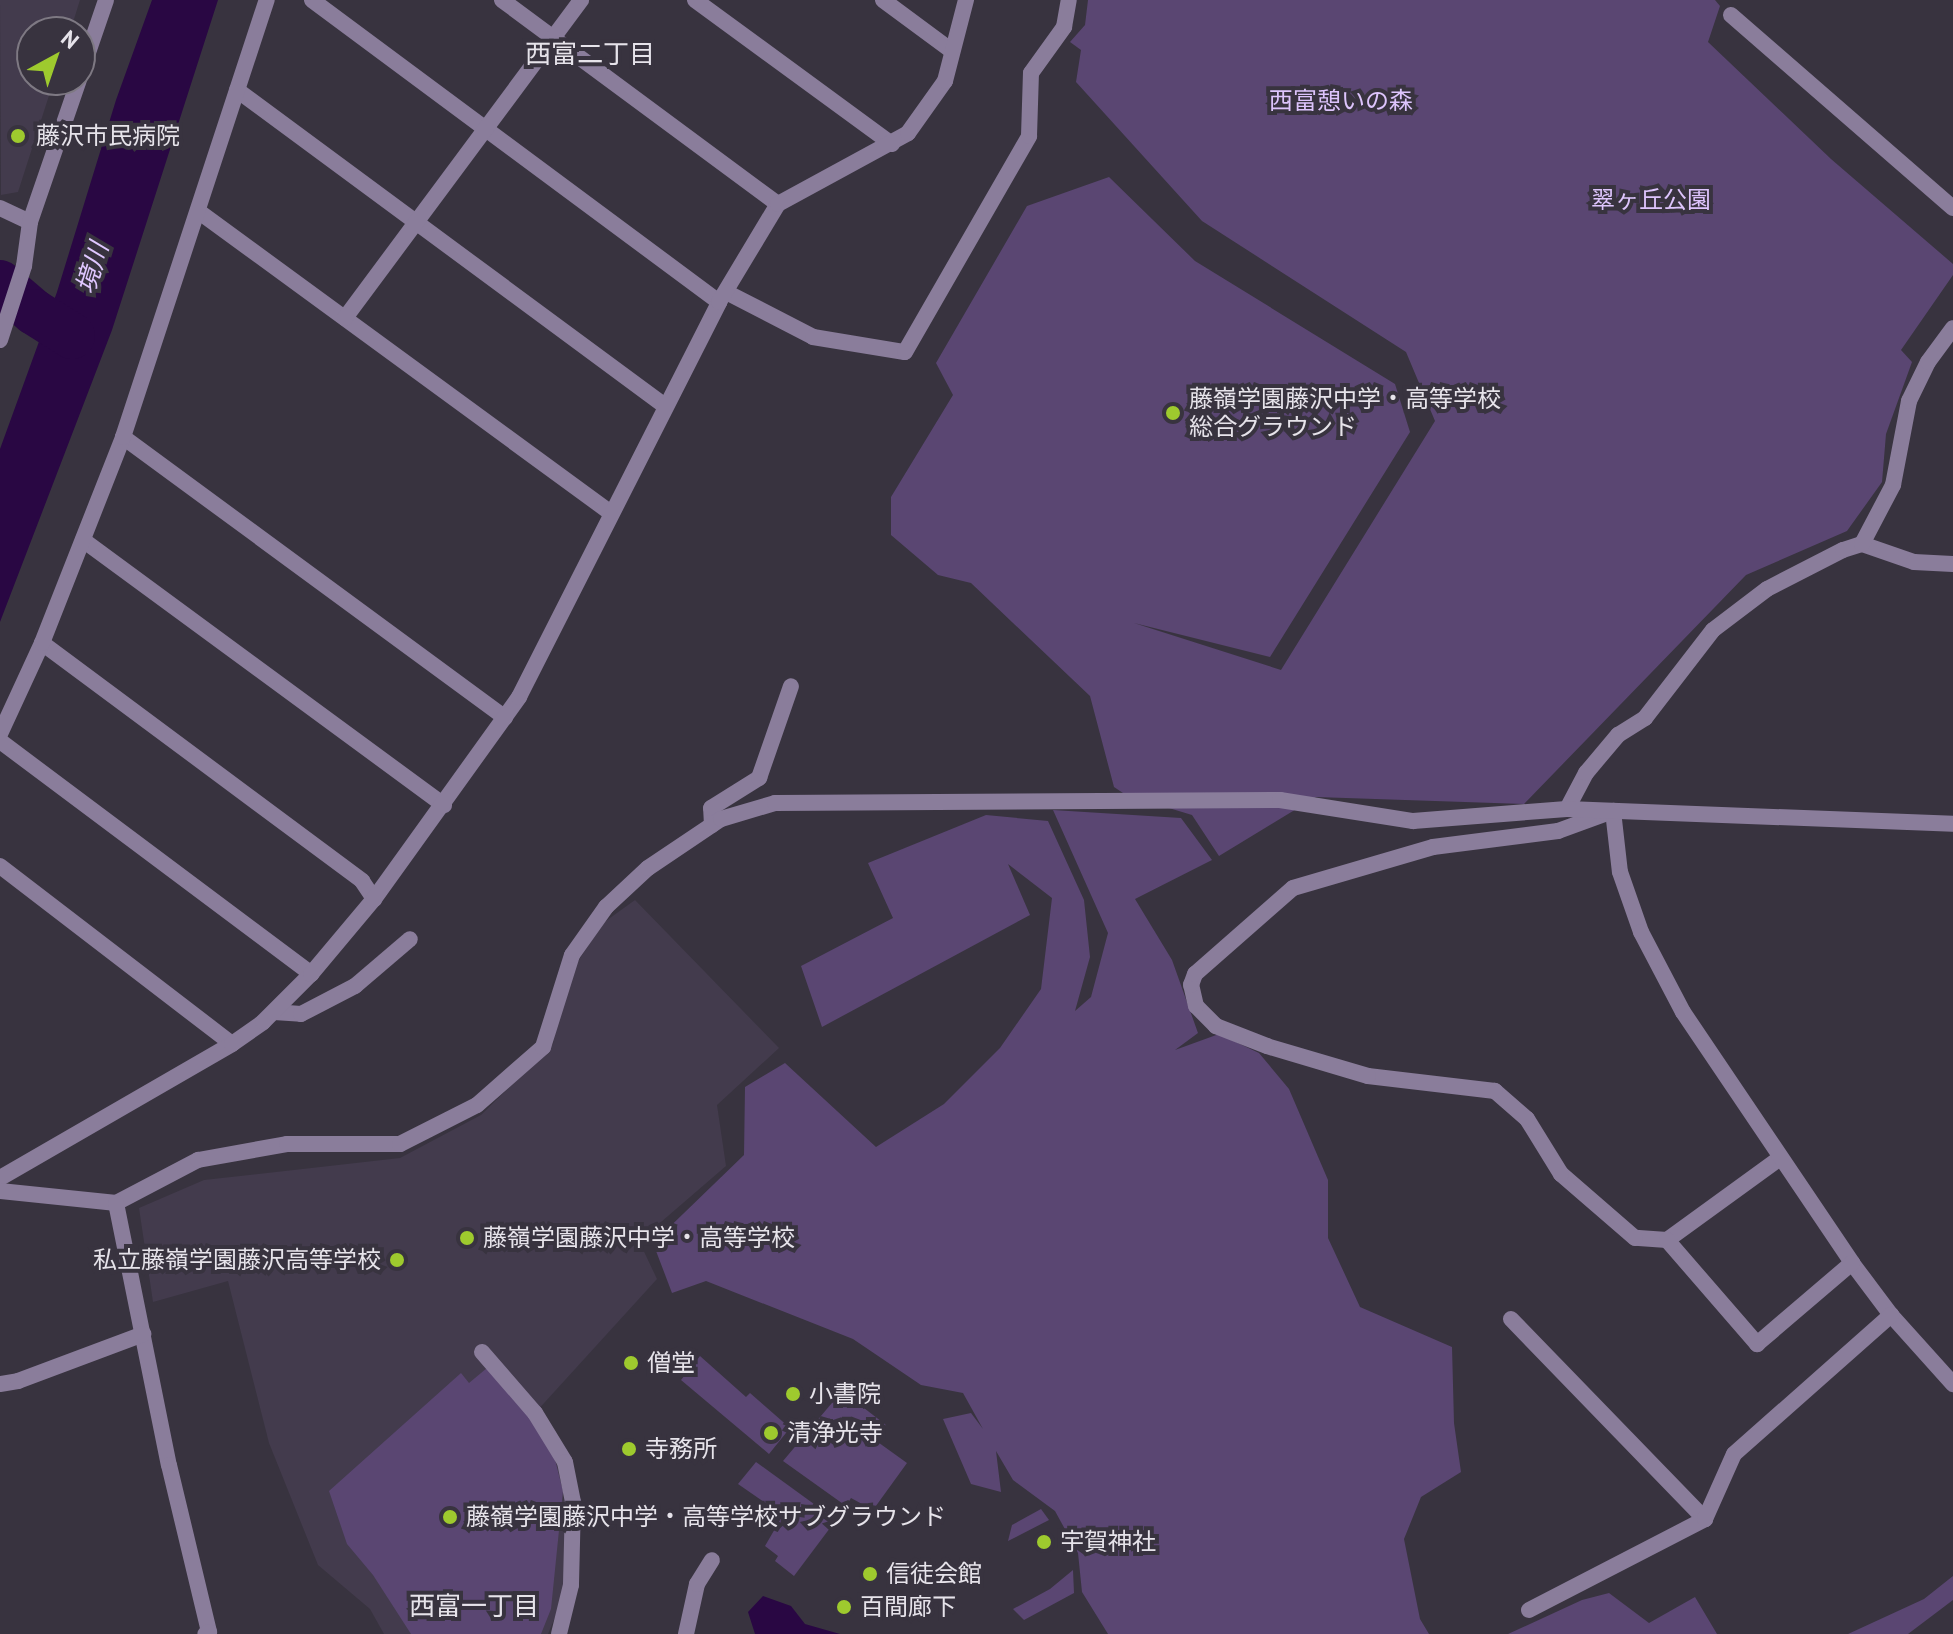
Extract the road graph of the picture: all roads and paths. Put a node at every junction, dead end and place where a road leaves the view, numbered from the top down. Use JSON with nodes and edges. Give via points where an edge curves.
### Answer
{"nodes":[{"id":1,"x":106,"y":0,"type":"edge"},
{"id":2,"x":267,"y":0,"type":"edge"},
{"id":3,"x":312,"y":0,"type":"edge"},
{"id":4,"x":502,"y":0,"type":"edge"},
{"id":5,"x":581,"y":0,"type":"edge"},
{"id":6,"x":695,"y":0,"type":"edge"},
{"id":7,"x":883,"y":0,"type":"edge"},
{"id":8,"x":966,"y":0,"type":"edge"},
{"id":9,"x":1069,"y":0,"type":"edge"},
{"id":10,"x":1731,"y":15,"type":"dead end"},
{"id":11,"x":96,"y":29,"type":"edge"},
{"id":12,"x":553,"y":38,"type":"junction"},
{"id":13,"x":952,"y":51,"type":"junction"},
{"id":14,"x":237,"y":90,"type":"junction"},
{"id":15,"x":73,"y":96,"type":"edge"},
{"id":16,"x":486,"y":129,"type":"junction"},
{"id":17,"x":892,"y":144,"type":"junction"},
{"id":18,"x":778,"y":204,"type":"junction"},
{"id":19,"x":0,"y":208,"type":"edge"},
{"id":20,"x":1953,"y":208,"type":"edge"},
{"id":21,"x":198,"y":211,"type":"junction"},
{"id":22,"x":30,"y":222,"type":"junction"},
{"id":23,"x":416,"y":222,"type":"junction"},
{"id":24,"x":723,"y":297,"type":"junction"},
{"id":25,"x":345,"y":318,"type":"junction"},
{"id":26,"x":1953,"y":328,"type":"edge"},
{"id":27,"x":0,"y":340,"type":"edge"},
{"id":28,"x":665,"y":406,"type":"junction"},
{"id":29,"x":123,"y":437,"type":"junction"},
{"id":30,"x":611,"y":513,"type":"junction"},
{"id":31,"x":83,"y":540,"type":"junction"},
{"id":32,"x":1862,"y":544,"type":"junction"},
{"id":33,"x":1953,"y":564,"type":"edge"},
{"id":34,"x":42,"y":643,"type":"junction"},
{"id":35,"x":791,"y":686,"type":"dead end"},
{"id":36,"x":505,"y":718,"type":"junction"},
{"id":37,"x":0,"y":734,"type":"edge"},
{"id":38,"x":0,"y":741,"type":"edge"},
{"id":39,"x":444,"y":805,"type":"junction"},
{"id":40,"x":1567,"y":809,"type":"junction"},
{"id":41,"x":1613,"y":811,"type":"junction"},
{"id":42,"x":1953,"y":824,"type":"edge"},
{"id":43,"x":712,"y":825,"type":"junction"},
{"id":44,"x":0,"y":866,"type":"edge"},
{"id":45,"x":374,"y":899,"type":"junction"},
{"id":46,"x":410,"y":939,"type":"dead end"},
{"id":47,"x":311,"y":974,"type":"junction"},
{"id":48,"x":274,"y":1012,"type":"junction"},
{"id":49,"x":232,"y":1044,"type":"junction"},
{"id":50,"x":1780,"y":1158,"type":"junction"},
{"id":51,"x":0,"y":1178,"type":"edge"},
{"id":52,"x":0,"y":1191,"type":"edge"},
{"id":53,"x":116,"y":1203,"type":"junction"},
{"id":54,"x":1667,"y":1240,"type":"junction"},
{"id":55,"x":1852,"y":1263,"type":"junction"},
{"id":56,"x":1891,"y":1315,"type":"junction"},
{"id":57,"x":1511,"y":1319,"type":"dead end"},
{"id":58,"x":144,"y":1334,"type":"junction"},
{"id":59,"x":482,"y":1352,"type":"dead end"},
{"id":60,"x":1949,"y":1372,"type":"edge"},
{"id":61,"x":0,"y":1384,"type":"edge"},
{"id":62,"x":1705,"y":1519,"type":"junction"},
{"id":63,"x":712,"y":1560,"type":"dead end"},
{"id":64,"x":1529,"y":1610,"type":"dead end"},
{"id":65,"x":205,"y":1634,"type":"edge"},
{"id":66,"x":559,"y":1634,"type":"edge"},
{"id":67,"x":686,"y":1634,"type":"edge"}],
"edges":[{"from":1,"to":11,"type":"street"},
{"from":2,"to":14,"type":"street"},
{"from":3,"to":16,"type":"street"},
{"from":4,"to":12,"type":"street"},
{"from":5,"to":12,"type":"street"},
{"from":6,"to":17,"type":"street"},
{"from":7,"to":13,"type":"street"},
{"from":8,"to":13,"type":"street"},
{"from":9,"to":24,"type":"street","via":[[1064,27],[1031,73],[1029,136],[905,352],[813,337]]},
{"from":10,"to":20,"type":"street"},
{"from":12,"to":16,"type":"street"},
{"from":12,"to":18,"type":"street"},
{"from":13,"to":17,"type":"street","via":[[945,81],[908,133]]},
{"from":14,"to":21,"type":"street"},
{"from":14,"to":23,"type":"street"},
{"from":15,"to":22,"type":"street"},
{"from":16,"to":23,"type":"street"},
{"from":16,"to":24,"type":"street"},
{"from":17,"to":18,"type":"street"},
{"from":18,"to":24,"type":"street"},
{"from":19,"to":22,"type":"street"},
{"from":21,"to":25,"type":"street"},
{"from":21,"to":29,"type":"street"},
{"from":22,"to":27,"type":"street","via":[[24,266]]},
{"from":23,"to":25,"type":"street"},
{"from":23,"to":28,"type":"street"},
{"from":24,"to":28,"type":"street"},
{"from":25,"to":30,"type":"street"},
{"from":26,"to":32,"type":"street","via":[[1909,401],[1893,485]]},
{"from":28,"to":30,"type":"street"},
{"from":29,"to":31,"type":"street"},
{"from":29,"to":36,"type":"street"},
{"from":30,"to":36,"type":"street"},
{"from":31,"to":34,"type":"street"},
{"from":31,"to":39,"type":"street"},
{"from":32,"to":33,"type":"street","via":[[1914,562]]},
{"from":32,"to":40,"type":"street","via":[[1767,589],[1713,630],[1645,718],[1618,735],[1586,773]]},
{"from":34,"to":37,"type":"street"},
{"from":34,"to":45,"type":"street","via":[[362,881]]},
{"from":35,"to":43,"type":"street","via":[[759,778],[711,808]]},
{"from":36,"to":39,"type":"street"},
{"from":38,"to":47,"type":"street"},
{"from":39,"to":45,"type":"street"},
{"from":40,"to":41,"type":"street"},
{"from":40,"to":43,"type":"street","via":[[1413,821],[1280,800],[775,803]]},
{"from":41,"to":42,"type":"street"},
{"from":41,"to":50,"type":"street","via":[[1620,872],[1641,932],[1683,1012]]},
{"from":41,"to":54,"type":"street","via":[[1558,831],[1433,847],[1293,888],[1195,974],[1191,985],[1196,1006],[1216,1026],[1267,1046],[1368,1076],[1495,1091],[1527,1119],[1561,1174],[1592,1204],[1635,1238]]},
{"from":43,"to":53,"type":"street","via":[[648,868],[606,907],[572,955],[543,1047],[477,1105],[400,1144],[287,1144],[198,1160]]},
{"from":44,"to":49,"type":"street"},
{"from":45,"to":47,"type":"street"},
{"from":46,"to":48,"type":"street","via":[[355,986],[301,1014]]},
{"from":47,"to":48,"type":"street"},
{"from":48,"to":49,"type":"street"},
{"from":49,"to":51,"type":"street"},
{"from":50,"to":54,"type":"street"},
{"from":50,"to":55,"type":"street"},
{"from":52,"to":53,"type":"street"},
{"from":53,"to":58,"type":"street"},
{"from":54,"to":55,"type":"street","via":[[1757,1344]]},
{"from":55,"to":56,"type":"street"},
{"from":56,"to":60,"type":"street"},
{"from":56,"to":62,"type":"street","via":[[1734,1454]]},
{"from":57,"to":62,"type":"street"},
{"from":58,"to":61,"type":"street"},
{"from":58,"to":65,"type":"street","via":[[209,1632]]},
{"from":59,"to":66,"type":"street","via":[[535,1413],[565,1462],[573,1502],[571,1585]]},
{"from":62,"to":64,"type":"street"},
{"from":63,"to":67,"type":"street","via":[[697,1584]]}]}
